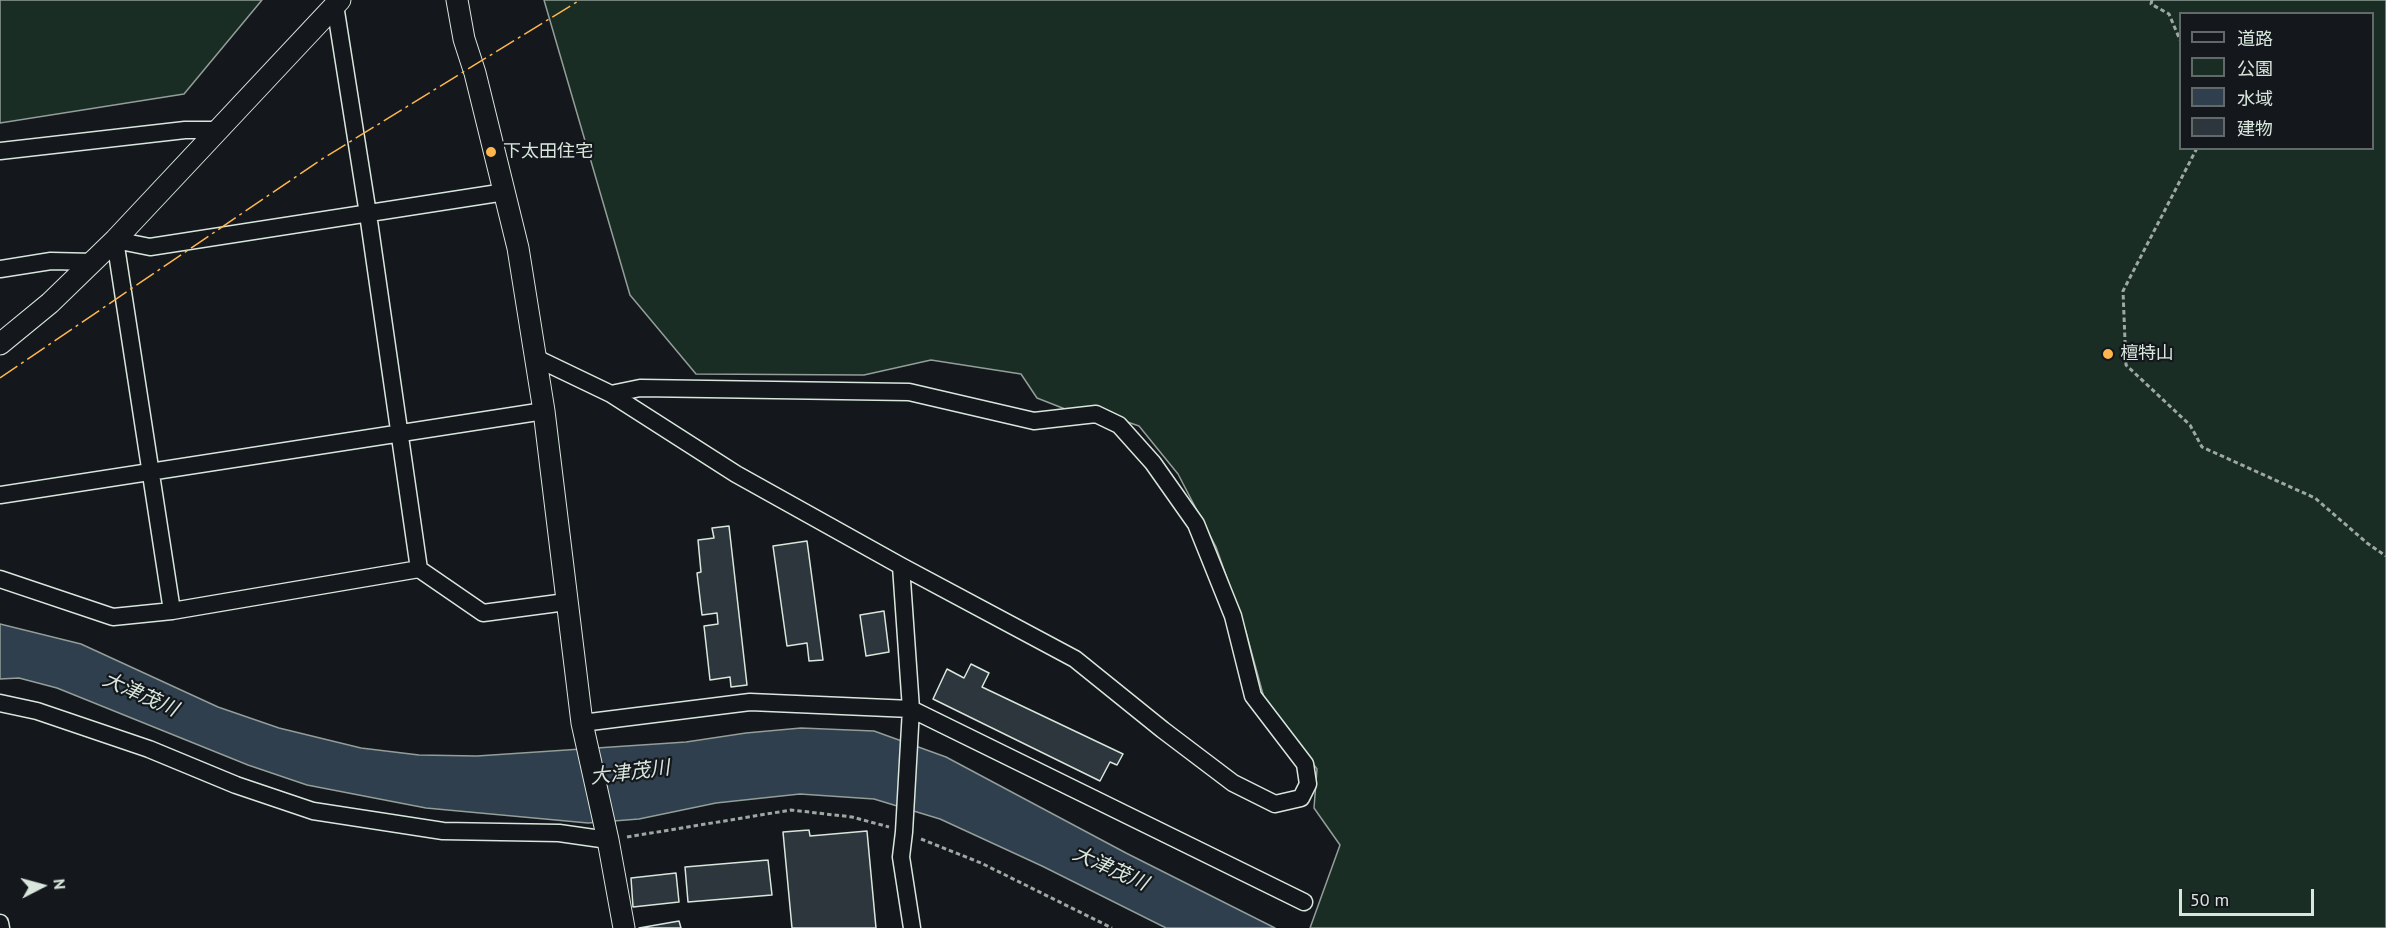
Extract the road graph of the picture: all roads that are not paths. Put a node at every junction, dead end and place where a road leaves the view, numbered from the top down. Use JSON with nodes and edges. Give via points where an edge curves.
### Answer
{"nodes":[{"id":1,"x":457,"y":0,"type":"edge"},
{"id":2,"x":337,"y":2,"type":"edge"},
{"id":3,"x":218,"y":130,"type":"junction"},
{"id":4,"x":0,"y":151,"type":"edge"},
{"id":5,"x":505,"y":192,"type":"junction"},
{"id":6,"x":368,"y":214,"type":"junction"},
{"id":7,"x":115,"y":240,"type":"junction"},
{"id":8,"x":94,"y":262,"type":"junction"},
{"id":9,"x":0,"y":269,"type":"edge"},
{"id":10,"x":0,"y":344,"type":"edge"},
{"id":11,"x":536,"y":358,"type":"junction"},
{"id":12,"x":611,"y":394,"type":"junction"},
{"id":13,"x":544,"y":411,"type":"junction"},
{"id":14,"x":400,"y":433,"type":"junction"},
{"id":15,"x":150,"y":473,"type":"junction"},
{"id":16,"x":0,"y":495,"type":"edge"},
{"id":17,"x":901,"y":566,"type":"junction"},
{"id":18,"x":419,"y":569,"type":"junction"},
{"id":19,"x":0,"y":579,"type":"edge"},
{"id":20,"x":566,"y":602,"type":"junction"},
{"id":21,"x":172,"y":611,"type":"junction"},
{"id":22,"x":0,"y":703,"type":"edge"},
{"id":23,"x":911,"y":709,"type":"junction"},
{"id":24,"x":582,"y":723,"type":"junction"},
{"id":25,"x":608,"y":840,"type":"junction"},
{"id":26,"x":1304,"y":902,"type":"dead end"},
{"id":27,"x":0,"y":923,"type":"edge"},
{"id":28,"x":1,"y":928,"type":"edge"},
{"id":29,"x":624,"y":928,"type":"edge"},
{"id":30,"x":912,"y":928,"type":"edge"}],
"edges":[{"from":1,"to":5,"type":"street"},
{"from":2,"to":3,"type":"street"},
{"from":2,"to":6,"type":"street"},
{"from":3,"to":4,"type":"street","via":[[185,130]]},
{"from":3,"to":7,"type":"street"},
{"from":5,"to":6,"type":"street"},
{"from":5,"to":11,"type":"street"},
{"from":6,"to":7,"type":"street","via":[[150,247]]},
{"from":6,"to":14,"type":"street"},
{"from":7,"to":8,"type":"street"},
{"from":7,"to":15,"type":"street"},
{"from":8,"to":9,"type":"street","via":[[51,261]]},
{"from":8,"to":10,"type":"street"},
{"from":11,"to":12,"type":"street"},
{"from":11,"to":13,"type":"street"},
{"from":12,"to":17,"type":"street","via":[[736,474]]},
{"from":12,"to":17,"type":"street","via":[[640,388],[909,392],[1034,421],[1096,414],[1119,425],[1153,463],[1196,524],[1233,616],[1253,696],[1305,764],[1308,784],[1301,798],[1275,804],[1233,783],[1075,659]]},
{"from":13,"to":14,"type":"street"},
{"from":13,"to":20,"type":"street"},
{"from":14,"to":15,"type":"street"},
{"from":14,"to":18,"type":"street"},
{"from":15,"to":16,"type":"street"},
{"from":15,"to":21,"type":"street"},
{"from":17,"to":23,"type":"street"},
{"from":18,"to":20,"type":"street","via":[[483,613]]},
{"from":18,"to":21,"type":"street"},
{"from":19,"to":21,"type":"street","via":[[113,617]]},
{"from":20,"to":24,"type":"street"},
{"from":22,"to":25,"type":"street","via":[[48,714],[313,811],[443,831],[559,833]]},
{"from":23,"to":24,"type":"street","via":[[750,702]]},
{"from":23,"to":26,"type":"street"},
{"from":23,"to":30,"type":"street","via":[[901,857]]},
{"from":24,"to":25,"type":"street"},
{"from":25,"to":29,"type":"street"},
{"from":27,"to":28,"type":"street"}]}
